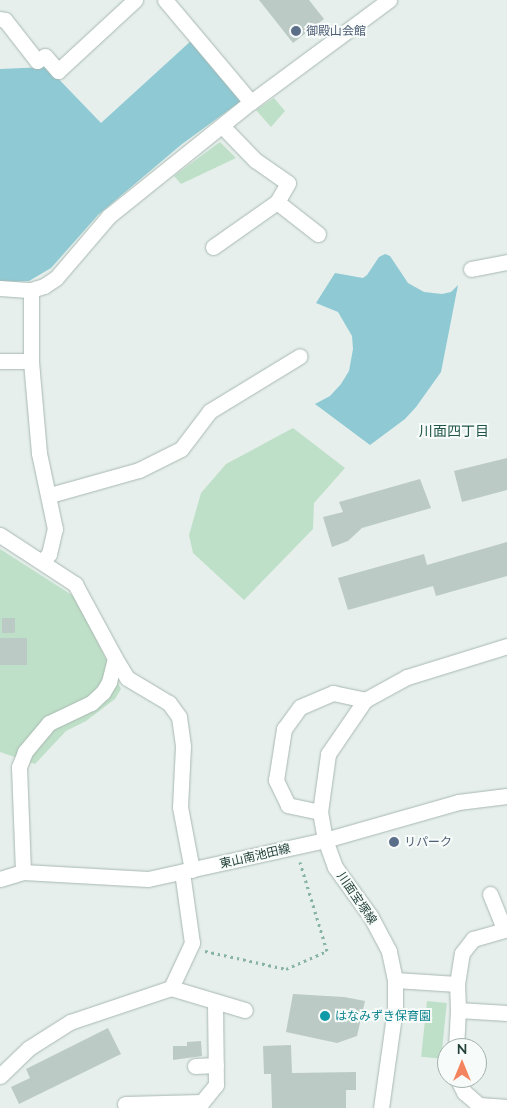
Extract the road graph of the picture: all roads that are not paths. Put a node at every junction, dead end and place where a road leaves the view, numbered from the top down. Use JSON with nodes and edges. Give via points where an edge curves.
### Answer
{"nodes":[{"id":1,"x":135,"y":0,"type":"edge"},
{"id":2,"x":164,"y":0,"type":"edge"},
{"id":3,"x":389,"y":0,"type":"edge"},
{"id":4,"x":0,"y":19,"type":"edge"},
{"id":5,"x":251,"y":102,"type":"junction"},
{"id":6,"x":222,"y":126,"type":"junction"},
{"id":7,"x":277,"y":202,"type":"junction"},
{"id":8,"x":318,"y":234,"type":"dead end"},
{"id":9,"x":214,"y":247,"type":"dead end"},
{"id":10,"x":507,"y":262,"type":"edge"},
{"id":11,"x":471,"y":269,"type":"dead end"},
{"id":12,"x":0,"y":288,"type":"edge"},
{"id":13,"x":31,"y":290,"type":"junction"},
{"id":14,"x":300,"y":356,"type":"dead end"},
{"id":15,"x":0,"y":361,"type":"edge"},
{"id":16,"x":31,"y":361,"type":"junction"},
{"id":17,"x":50,"y":495,"type":"junction"},
{"id":18,"x":0,"y":535,"type":"edge"},
{"id":19,"x":42,"y":561,"type":"junction"},
{"id":20,"x":507,"y":646,"type":"edge"},
{"id":21,"x":115,"y":658,"type":"junction"},
{"id":22,"x":366,"y":700,"type":"junction"},
{"id":23,"x":507,"y":796,"type":"edge"},
{"id":24,"x":320,"y":812,"type":"junction"},
{"id":25,"x":325,"y":840,"type":"junction"},
{"id":26,"x":187,"y":871,"type":"junction"},
{"id":27,"x":23,"y":872,"type":"junction"},
{"id":28,"x":0,"y":879,"type":"edge"},
{"id":29,"x":490,"y":894,"type":"dead end"},
{"id":30,"x":505,"y":929,"type":"edge"},
{"id":31,"x":396,"y":980,"type":"junction"},
{"id":32,"x":457,"y":984,"type":"junction"},
{"id":33,"x":171,"y":988,"type":"junction"},
{"id":34,"x":215,"y":1002,"type":"junction"},
{"id":35,"x":245,"y":1010,"type":"dead end"},
{"id":36,"x":458,"y":1010,"type":"junction"},
{"id":37,"x":507,"y":1013,"type":"edge"},
{"id":38,"x":457,"y":1038,"type":"edge"},
{"id":39,"x":216,"y":1065,"type":"junction"},
{"id":40,"x":195,"y":1066,"type":"dead end"},
{"id":41,"x":0,"y":1076,"type":"edge"},
{"id":42,"x":462,"y":1088,"type":"edge"},
{"id":43,"x":126,"y":1104,"type":"dead end"},
{"id":44,"x":507,"y":1107,"type":"edge"},
{"id":45,"x":381,"y":1108,"type":"edge"}],
"edges":[{"from":1,"to":4,"type":"street","via":[[58,71],[44,56],[37,61],[5,20]]},
{"from":2,"to":5,"type":"street"},
{"from":3,"to":5,"type":"street"},
{"from":5,"to":6,"type":"street"},
{"from":6,"to":7,"type":"street","via":[[255,160],[288,184]]},
{"from":6,"to":13,"type":"street","via":[[109,216],[56,278]]},
{"from":7,"to":8,"type":"street"},
{"from":7,"to":9,"type":"street"},
{"from":10,"to":11,"type":"street"},
{"from":12,"to":13,"type":"street"},
{"from":13,"to":16,"type":"street"},
{"from":14,"to":17,"type":"street","via":[[210,411],[181,448],[139,470]]},
{"from":15,"to":16,"type":"street"},
{"from":16,"to":17,"type":"street","via":[[39,453]]},
{"from":17,"to":19,"type":"street","via":[[55,529],[49,554]]},
{"from":18,"to":19,"type":"street"},
{"from":19,"to":21,"type":"street","via":[[74,584]]},
{"from":20,"to":22,"type":"street","name":"川面宝塚線","via":[[407,678]]},
{"from":21,"to":26,"type":"street","via":[[127,678],[169,702],[179,717],[183,746],[180,807]]},
{"from":21,"to":27,"type":"street","via":[[103,692],[91,702],[49,723],[25,752],[19,767]]},
{"from":22,"to":24,"type":"street","name":"川面宝塚線","via":[[328,754]]},
{"from":22,"to":24,"type":"street","via":[[333,693],[300,707],[284,729],[276,780],[288,805]]},
{"from":23,"to":25,"type":"street","name":"東山南池田線","via":[[458,802]]},
{"from":24,"to":25,"type":"street","name":"川面宝塚線"},
{"from":25,"to":26,"type":"street","name":"東山南池田線"},
{"from":25,"to":31,"type":"street","name":"川面宝塚線","via":[[335,867],[371,917],[389,951]]},
{"from":26,"to":27,"type":"street","name":"東山南池田線","via":[[148,879]]},
{"from":26,"to":33,"type":"street","via":[[192,943]]},
{"from":27,"to":28,"type":"street","name":"東山南池田線"},
{"from":29,"to":30,"type":"street"},
{"from":30,"to":32,"type":"street","via":[[473,939],[462,952]]},
{"from":31,"to":32,"type":"street"},
{"from":31,"to":45,"type":"street","name":"川面宝塚線","via":[[396,1008]]},
{"from":32,"to":36,"type":"street"},
{"from":33,"to":34,"type":"street"},
{"from":33,"to":41,"type":"street","via":[[70,1022],[29,1048]]},
{"from":34,"to":35,"type":"street"},
{"from":34,"to":39,"type":"street"},
{"from":36,"to":37,"type":"street"},
{"from":36,"to":38,"type":"street"},
{"from":39,"to":40,"type":"street"},
{"from":39,"to":43,"type":"street","via":[[216,1085],[202,1102]]},
{"from":42,"to":44,"type":"street","via":[[479,1105]]}]}
